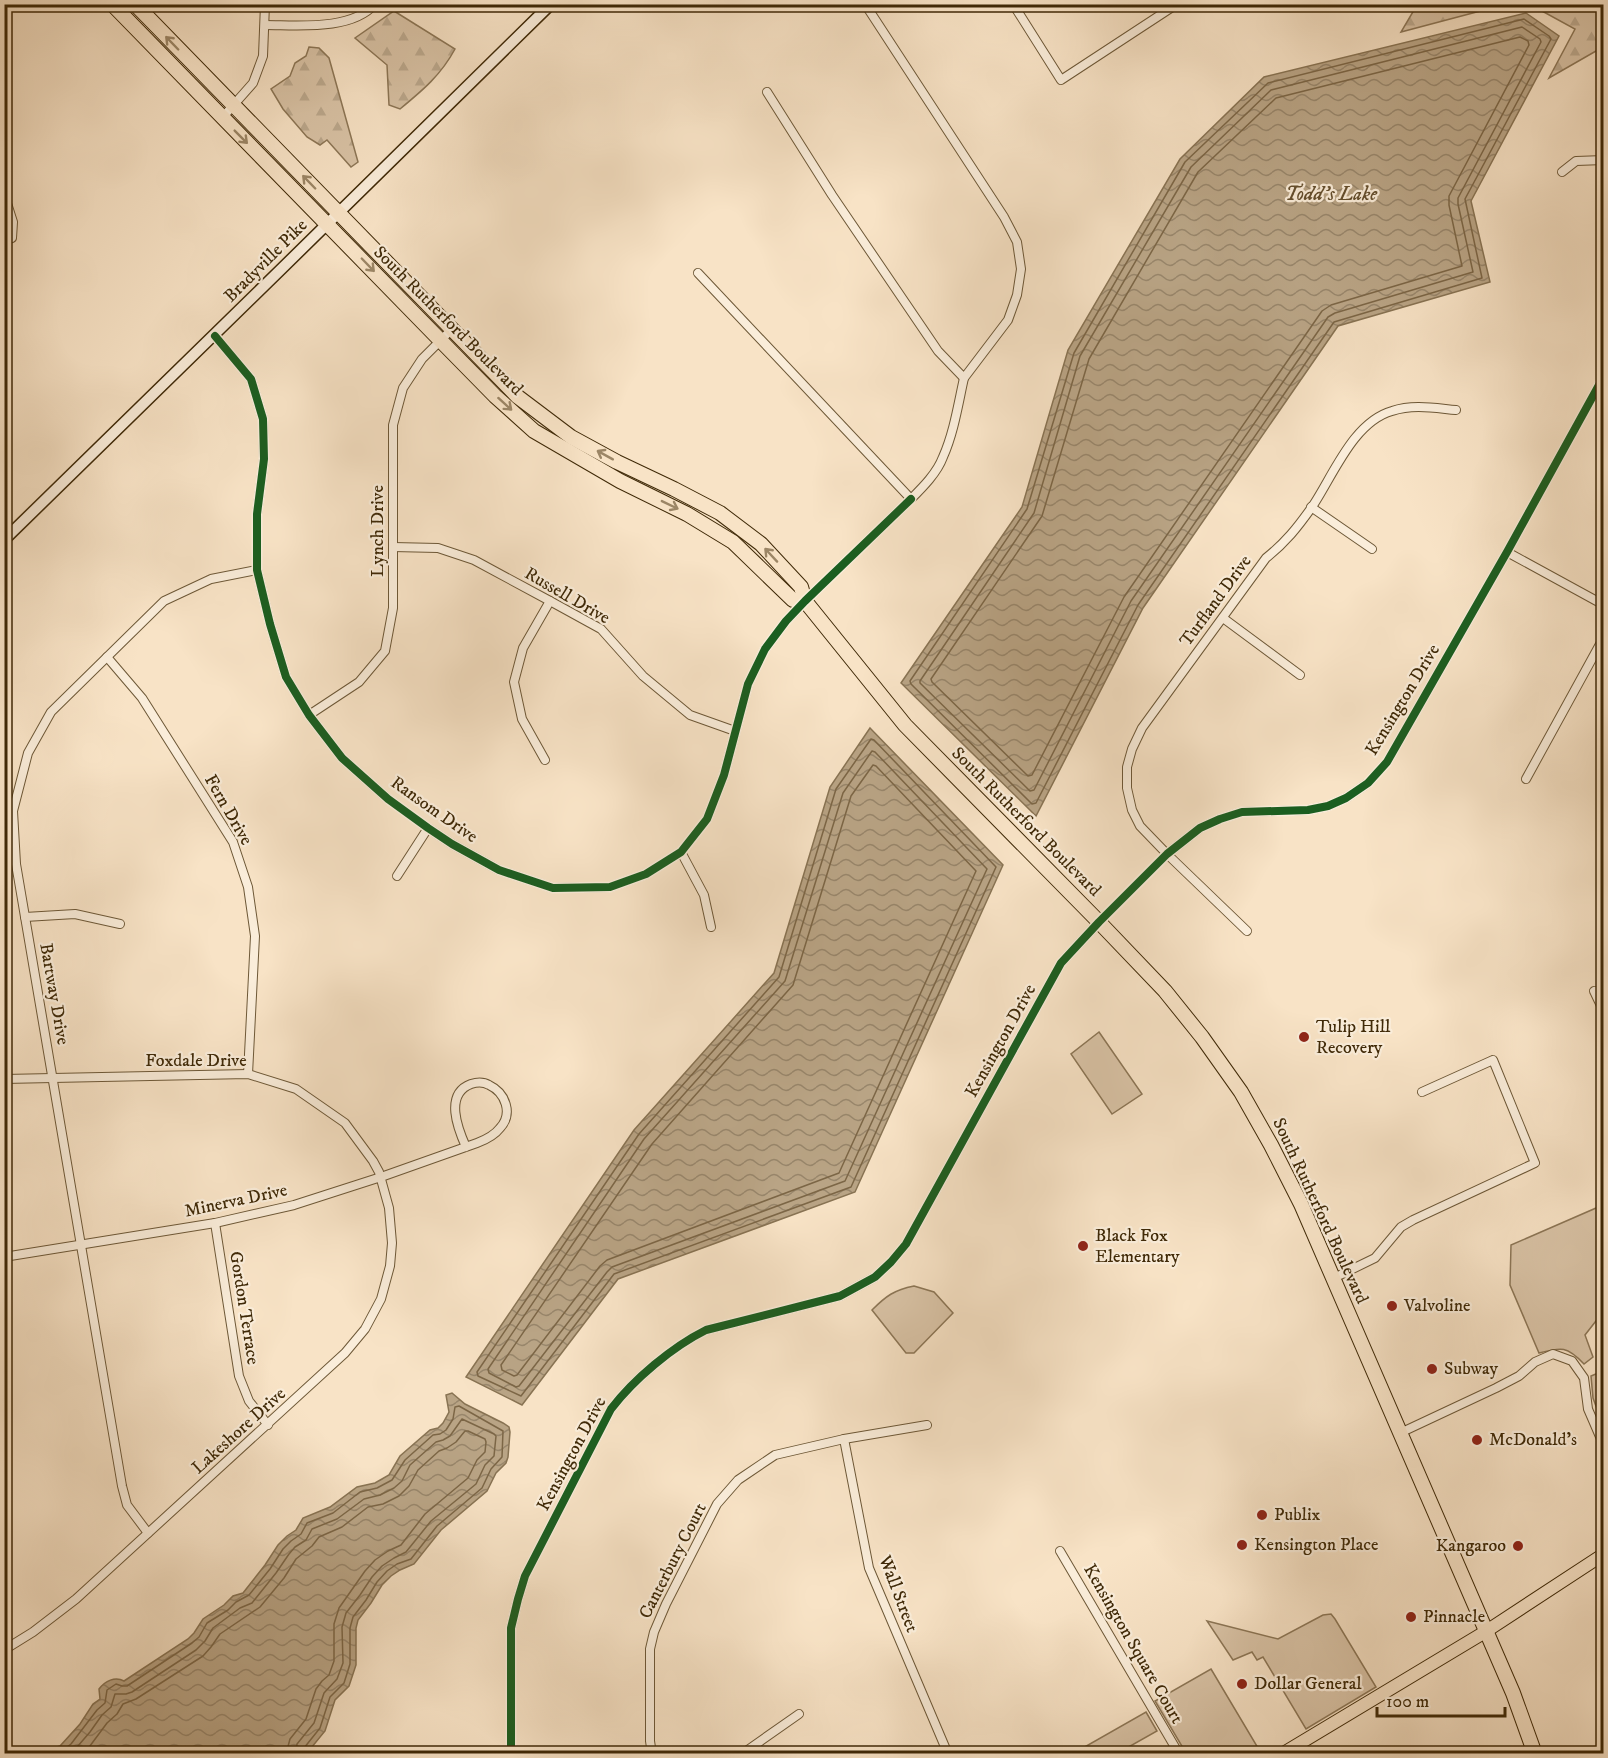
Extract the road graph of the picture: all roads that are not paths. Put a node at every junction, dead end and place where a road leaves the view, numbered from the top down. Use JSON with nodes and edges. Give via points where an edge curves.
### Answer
{"nodes":[{"id":1,"x":112,"y":4,"type":"edge"},
{"id":2,"x":135,"y":4,"type":"edge"},
{"id":3,"x":265,"y":4,"type":"edge"},
{"id":4,"x":375,"y":4,"type":"edge"},
{"id":5,"x":551,"y":4,"type":"edge"},
{"id":6,"x":865,"y":4,"type":"edge"},
{"id":7,"x":1013,"y":4,"type":"edge"},
{"id":8,"x":1177,"y":4,"type":"edge"},
{"id":9,"x":1166,"y":7,"type":"edge"},
{"id":10,"x":265,"y":25,"type":"junction"},
{"id":11,"x":766,"y":92,"type":"dead end"},
{"id":12,"x":233,"y":105,"type":"junction"},
{"id":13,"x":222,"y":118,"type":"junction"},
{"id":14,"x":1604,"y":160,"type":"edge"},
{"id":15,"x":1562,"y":172,"type":"dead end"},
{"id":16,"x":4,"y":194,"type":"edge"},
{"id":17,"x":338,"y":212,"type":"junction"},
{"id":18,"x":327,"y":224,"type":"junction"},
{"id":19,"x":4,"y":241,"type":"edge"},
{"id":20,"x":698,"y":273,"type":"dead end"},
{"id":21,"x":452,"y":329,"type":"junction"},
{"id":22,"x":214,"y":336,"type":"junction"},
{"id":23,"x":441,"y":341,"type":"junction"},
{"id":24,"x":1604,"y":376,"type":"edge"},
{"id":25,"x":964,"y":378,"type":"junction"},
{"id":26,"x":1456,"y":410,"type":"dead end"},
{"id":27,"x":911,"y":499,"type":"junction"},
{"id":28,"x":1311,"y":507,"type":"junction"},
{"id":29,"x":4,"y":540,"type":"edge"},
{"id":30,"x":393,"y":547,"type":"junction"},
{"id":31,"x":1372,"y":549,"type":"dead end"},
{"id":32,"x":1507,"y":552,"type":"junction"},
{"id":33,"x":257,"y":570,"type":"junction"},
{"id":34,"x":549,"y":601,"type":"junction"},
{"id":35,"x":805,"y":601,"type":"junction"},
{"id":36,"x":1604,"y":605,"type":"edge"},
{"id":37,"x":1224,"y":618,"type":"junction"},
{"id":38,"x":1604,"y":637,"type":"edge"},
{"id":39,"x":107,"y":657,"type":"junction"},
{"id":40,"x":1300,"y":675,"type":"dead end"},
{"id":41,"x":309,"y":715,"type":"junction"},
{"id":42,"x":735,"y":731,"type":"junction"},
{"id":43,"x":545,"y":760,"type":"dead end"},
{"id":44,"x":1526,"y":779,"type":"dead end"},
{"id":45,"x":428,"y":828,"type":"junction"},
{"id":46,"x":681,"y":852,"type":"junction"},
{"id":47,"x":1167,"y":854,"type":"junction"},
{"id":48,"x":397,"y":876,"type":"dead end"},
{"id":49,"x":25,"y":917,"type":"junction"},
{"id":50,"x":1099,"y":922,"type":"junction"},
{"id":51,"x":120,"y":924,"type":"dead end"},
{"id":52,"x":711,"y":927,"type":"dead end"},
{"id":53,"x":1247,"y":931,"type":"dead end"},
{"id":54,"x":1594,"y":991,"type":"dead end"},
{"id":55,"x":1604,"y":1012,"type":"edge"},
{"id":56,"x":249,"y":1074,"type":"junction"},
{"id":57,"x":4,"y":1078,"type":"edge"},
{"id":58,"x":52,"y":1078,"type":"junction"},
{"id":59,"x":1422,"y":1092,"type":"dead end"},
{"id":60,"x":466,"y":1147,"type":"junction"},
{"id":61,"x":381,"y":1177,"type":"junction"},
{"id":62,"x":215,"y":1223,"type":"junction"},
{"id":63,"x":80,"y":1245,"type":"junction"},
{"id":64,"x":4,"y":1257,"type":"edge"},
{"id":65,"x":1334,"y":1278,"type":"junction"},
{"id":66,"x":268,"y":1425,"type":"junction"},
{"id":67,"x":927,"y":1425,"type":"dead end"},
{"id":68,"x":1400,"y":1433,"type":"junction"},
{"id":69,"x":844,"y":1439,"type":"junction"},
{"id":70,"x":1604,"y":1446,"type":"edge"},
{"id":71,"x":148,"y":1533,"type":"junction"},
{"id":72,"x":1060,"y":1551,"type":"dead end"},
{"id":73,"x":1604,"y":1554,"type":"edge"},
{"id":74,"x":1485,"y":1632,"type":"junction"},
{"id":75,"x":4,"y":1650,"type":"edge"},
{"id":76,"x":799,"y":1714,"type":"dead end"},
{"id":77,"x":511,"y":1754,"type":"edge"},
{"id":78,"x":652,"y":1754,"type":"edge"},
{"id":79,"x":742,"y":1754,"type":"edge"},
{"id":80,"x":948,"y":1754,"type":"edge"},
{"id":81,"x":1179,"y":1754,"type":"edge"},
{"id":82,"x":1282,"y":1754,"type":"edge"},
{"id":83,"x":1535,"y":1754,"type":"edge"}],
"edges":[{"from":1,"to":13,"type":"highway","name":"South Rutherford Boulevard"},
{"from":12,"to":2,"type":"highway","name":"South Rutherford Boulevard","one_way":true},
{"from":3,"to":10,"type":"street"},
{"from":4,"to":10,"type":"street","via":[[368,12],[332,25]]},
{"from":5,"to":17,"type":"main road","name":"Bradyville Pike"},
{"from":6,"to":25,"type":"street","via":[[1017,242],[1021,269],[1008,320]]},
{"from":7,"to":9,"type":"street","via":[[1061,80]]},
{"from":8,"to":9,"type":"street"},
{"from":10,"to":12,"type":"street","via":[[262,56],[253,83]]},
{"from":11,"to":25,"type":"street","via":[[938,351]]},
{"from":12,"to":13,"type":"street"},
{"from":17,"to":12,"type":"highway","name":"South Rutherford Boulevard","one_way":true},
{"from":13,"to":18,"type":"highway","name":"South Rutherford Boulevard","one_way":true},
{"from":14,"to":15,"type":"street","via":[[1576,161]]},
{"from":16,"to":19,"type":"street","via":[[13,222],[12,238]]},
{"from":17,"to":18,"type":"main road","name":"Bradyville Pike"},
{"from":17,"to":21,"type":"highway","name":"South Rutherford Boulevard"},
{"from":18,"to":22,"type":"main road","name":"Bradyville Pike"},
{"from":18,"to":23,"type":"highway","name":"South Rutherford Boulevard","one_way":true},
{"from":20,"to":27,"type":"street"},
{"from":21,"to":23,"type":"street","name":"Lynch Drive"},
{"from":35,"to":21,"type":"highway","name":"South Rutherford Boulevard","one_way":true,"via":[[801,587],[761,544],[720,513],[571,437],[518,397]]},
{"from":22,"to":29,"type":"main road","name":"Bradyville Pike"},
{"from":22,"to":33,"type":"street","name":"Ransom Drive","via":[[251,379],[263,418]]},
{"from":23,"to":30,"type":"street","name":"Lynch Drive","via":[[422,359],[403,388],[393,425]]},
{"from":23,"to":35,"type":"highway","name":"South Rutherford Boulevard","one_way":true,"via":[[534,431],[733,542],[793,600]]},
{"from":24,"to":32,"type":"street","name":"Kensington Drive"},
{"from":25,"to":27,"type":"street","name":"Ransom Drive","via":[[943,459]]},
{"from":26,"to":28,"type":"street","name":"Turfland Drive","via":[[1410,407],[1371,421],[1350,445]]},
{"from":27,"to":35,"type":"street","name":"Ransom Drive"},
{"from":28,"to":31,"type":"street"},
{"from":28,"to":37,"type":"street","name":"Turfland Drive","via":[[1286,542],[1266,558]]},
{"from":30,"to":34,"type":"street","name":"Russell Drive","via":[[438,548],[474,560]]},
{"from":30,"to":41,"type":"street","name":"Lynch Drive","via":[[393,608],[385,651],[359,682]]},
{"from":32,"to":36,"type":"street"},
{"from":32,"to":47,"type":"street","name":"Kensington Drive","via":[[1387,762],[1368,783],[1328,806],[1242,812],[1220,819],[1200,828]]},
{"from":33,"to":39,"type":"street","name":"Bartway Drive","via":[[211,579],[164,601]]},
{"from":33,"to":41,"type":"street","name":"Ransom Drive","via":[[286,678]]},
{"from":34,"to":42,"type":"street","name":"Russell Drive","via":[[601,629],[643,676],[690,715]]},
{"from":34,"to":43,"type":"street","via":[[523,648],[514,682],[522,719]]},
{"from":35,"to":42,"type":"street","name":"Ransom Drive","via":[[765,649],[748,684]]},
{"from":35,"to":50,"type":"highway","name":"South Rutherford Boulevard","via":[[905,724]]},
{"from":37,"to":40,"type":"street"},
{"from":37,"to":47,"type":"street","name":"Turfland Drive","via":[[1142,728],[1127,767],[1132,810],[1140,826]]},
{"from":38,"to":44,"type":"street"},
{"from":39,"to":49,"type":"street","name":"Bartway Drive","via":[[51,712],[28,753],[13,811]]},
{"from":39,"to":56,"type":"street","name":"Fern Drive","via":[[142,698],[227,833],[248,887],[255,936]]},
{"from":41,"to":45,"type":"street","name":"Ransom Drive","via":[[342,758]]},
{"from":42,"to":46,"type":"street","name":"Ransom Drive","via":[[724,775],[706,819]]},
{"from":45,"to":46,"type":"street","name":"Ransom Drive","via":[[499,870],[553,888],[610,887],[646,874]]},
{"from":45,"to":48,"type":"street"},
{"from":46,"to":52,"type":"street","via":[[704,895]]},
{"from":47,"to":50,"type":"street","name":"Kensington Drive"},
{"from":47,"to":53,"type":"street","name":"Turfland Drive"},
{"from":49,"to":51,"type":"street","via":[[75,914]]},
{"from":49,"to":58,"type":"street","name":"Bartway Drive"},
{"from":50,"to":65,"type":"highway","name":"South Rutherford Boulevard","via":[[1165,992],[1241,1092],[1272,1145]]},
{"from":50,"to":77,"type":"street","name":"Kensington Drive","via":[[1061,963],[906,1244],[891,1262],[875,1277],[840,1296],[706,1330],[624,1392],[611,1409],[525,1576],[518,1599],[511,1628]]},
{"from":54,"to":55,"type":"street"},
{"from":56,"to":58,"type":"street","name":"Foxdale Drive"},
{"from":56,"to":61,"type":"street","name":"Foxdale Drive","via":[[296,1089],[345,1123]]},
{"from":57,"to":58,"type":"street","name":"Foxdale Drive"},
{"from":58,"to":63,"type":"street","name":"Bartway Drive"},
{"from":59,"to":65,"type":"street","via":[[1493,1060],[1535,1164],[1413,1220],[1401,1227],[1375,1258]]},
{"from":60,"to":60,"type":"street","name":"Minerva Drive","via":[[456,1119],[457,1099],[469,1085],[486,1084],[504,1099],[506,1119],[494,1134]]},
{"from":60,"to":61,"type":"street","name":"Minerva Drive"},
{"from":61,"to":62,"type":"street","name":"Minerva Drive","via":[[294,1205]]},
{"from":61,"to":66,"type":"street","name":"Lakeshore Drive","via":[[389,1208],[392,1249],[388,1277],[376,1310],[345,1353]]},
{"from":62,"to":63,"type":"street","name":"Minerva Drive"},
{"from":62,"to":66,"type":"street","name":"Gordon Terrace","via":[[239,1376],[249,1401]]},
{"from":63,"to":64,"type":"street","name":"Minerva Drive"},
{"from":63,"to":71,"type":"street","name":"Bartway Drive","via":[[124,1493],[127,1505]]},
{"from":65,"to":68,"type":"highway","name":"South Rutherford Boulevard"},
{"from":66,"to":71,"type":"street","name":"Lakeshore Drive"},
{"from":67,"to":69,"type":"street","name":"Canterbury Court"},
{"from":68,"to":70,"type":"street","via":[[1520,1376],[1535,1362],[1553,1354],[1572,1361],[1584,1378],[1588,1409]]},
{"from":68,"to":74,"type":"highway","name":"South Rutherford Boulevard"},
{"from":69,"to":78,"type":"street","name":"Canterbury Court","via":[[776,1455],[738,1480],[717,1504],[654,1632],[650,1649]]},
{"from":69,"to":80,"type":"street","name":"Wall Street","via":[[869,1568]]},
{"from":71,"to":75,"type":"street","name":"Lakeshore Drive","via":[[64,1609]]},
{"from":72,"to":81,"type":"street","name":"Kensington Square Court"},
{"from":73,"to":74,"type":"main road"},
{"from":74,"to":82,"type":"main road"},
{"from":74,"to":83,"type":"highway","name":"South Rutherford Boulevard"},
{"from":76,"to":79,"type":"street"}]}
